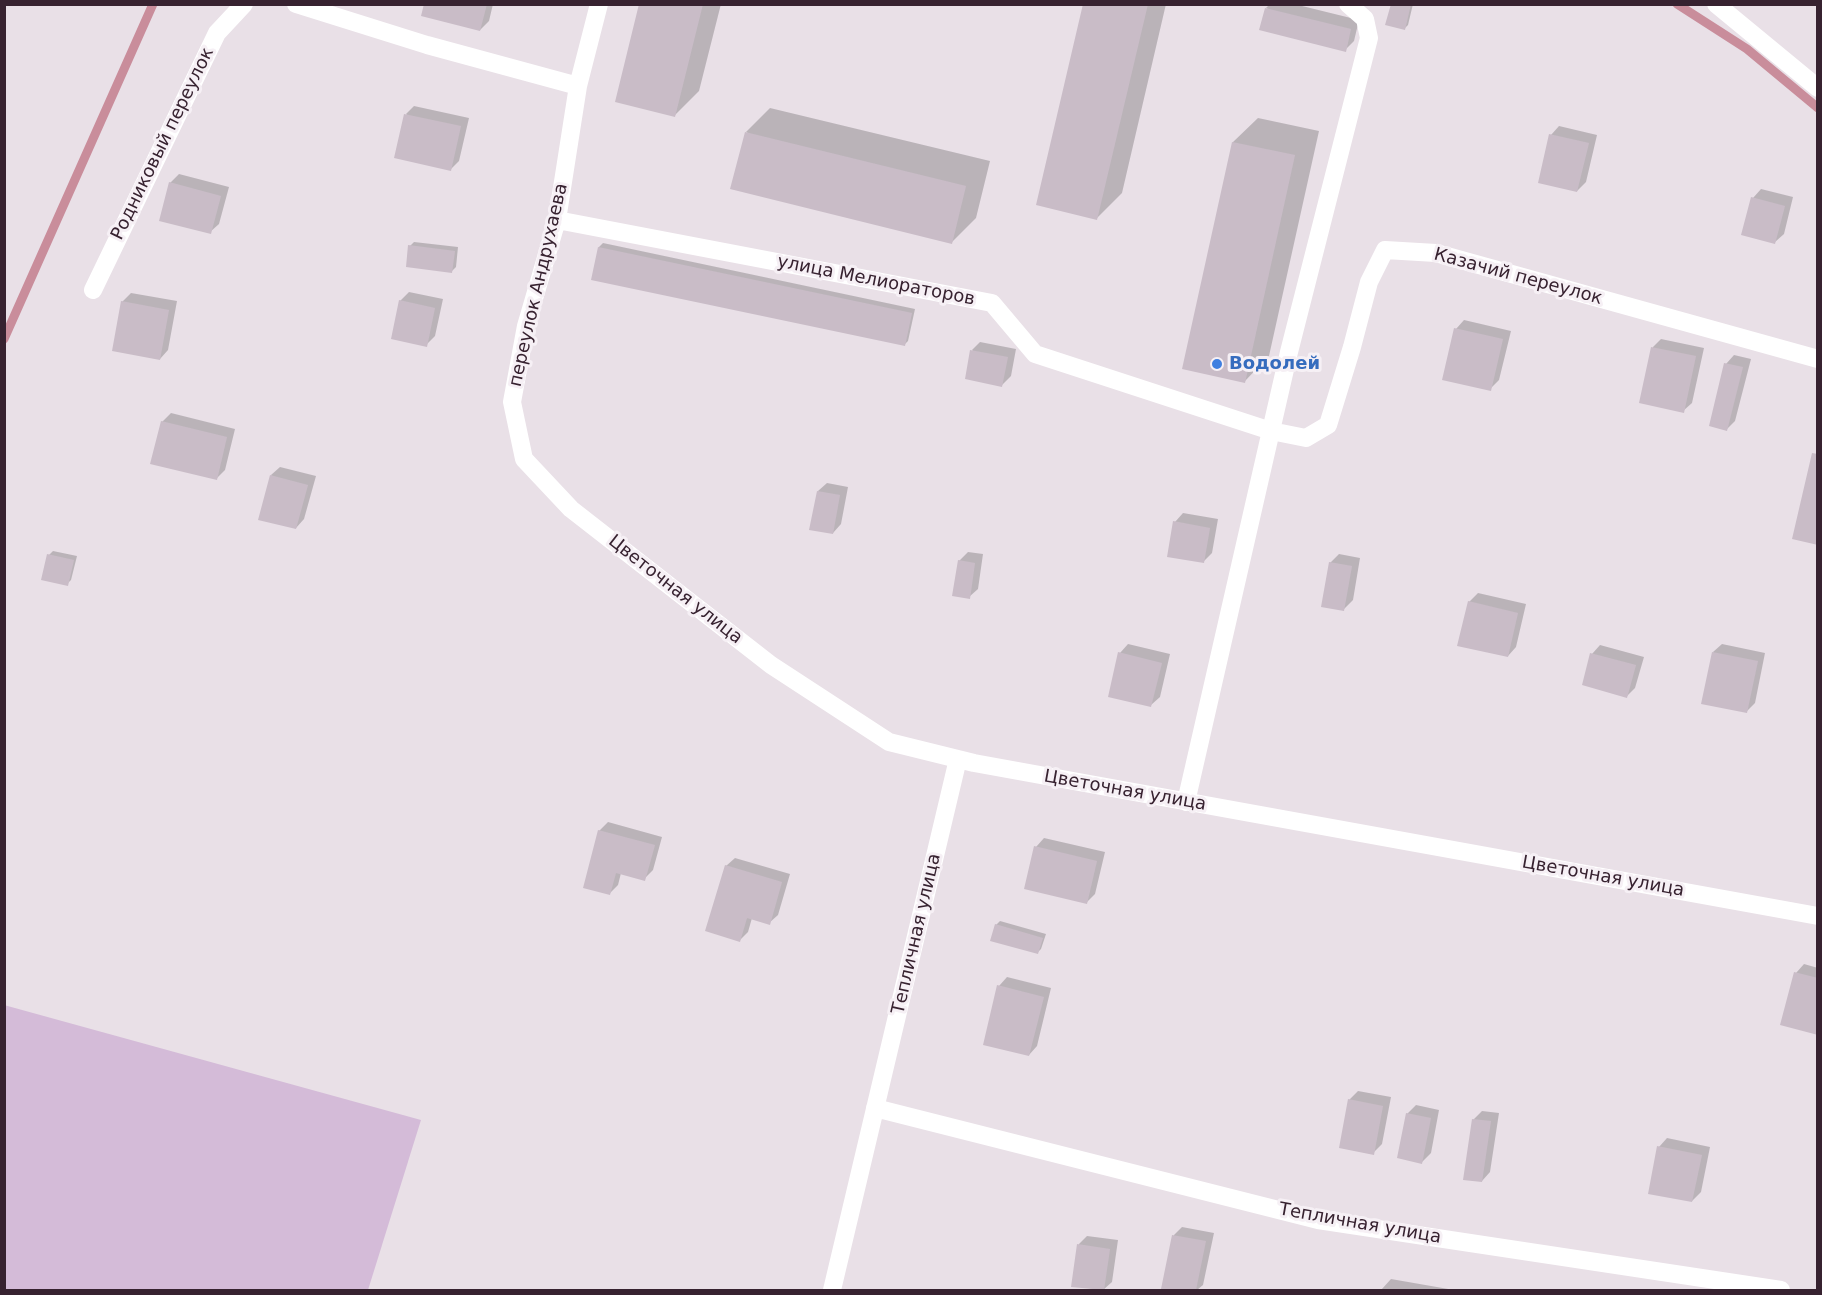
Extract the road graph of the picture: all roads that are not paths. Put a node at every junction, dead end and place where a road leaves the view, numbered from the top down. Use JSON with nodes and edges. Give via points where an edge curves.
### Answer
{"nodes":[{"id":1,"x":244,"y":4,"type":"edge"},
{"id":2,"x":296,"y":4,"type":"edge"},
{"id":3,"x":599,"y":4,"type":"edge"},
{"id":4,"x":1348,"y":4,"type":"edge"},
{"id":5,"x":1716,"y":4,"type":"edge"},
{"id":6,"x":578,"y":86,"type":"junction"},
{"id":7,"x":1818,"y":88,"type":"edge"},
{"id":8,"x":557,"y":220,"type":"junction"},
{"id":9,"x":93,"y":290,"type":"dead end"},
{"id":10,"x":1818,"y":359,"type":"edge"},
{"id":11,"x":1271,"y":431,"type":"junction"},
{"id":12,"x":524,"y":459,"type":"joint"},
{"id":13,"x":958,"y":759,"type":"junction"},
{"id":14,"x":1186,"y":802,"type":"junction"},
{"id":15,"x":1818,"y":916,"type":"edge"},
{"id":16,"x":875,"y":1108,"type":"junction"},
{"id":17,"x":832,"y":1290,"type":"edge"},
{"id":18,"x":1781,"y":1290,"type":"edge"}],
"edges":[{"from":1,"to":9,"type":"street","name":"Родниковый переулок","via":[[217,33]]},
{"from":2,"to":6,"type":"street"},
{"from":3,"to":6,"type":"street","name":"переулок Андрухаева"},
{"from":4,"to":11,"type":"street","via":[[1365,19],[1369,38]]},
{"from":5,"to":7,"type":"street"},
{"from":6,"to":8,"type":"street","name":"переулок Андрухаева"},
{"from":8,"to":11,"type":"street","name":"улица Мелиораторов","via":[[992,303],[1035,354]]},
{"from":8,"to":12,"type":"street","name":"переулок Андрухаева","via":[[526,326],[512,402]]},
{"from":10,"to":11,"type":"street","name":"Казачий переулок","via":[[1436,253],[1385,250],[1369,282],[1328,425],[1305,438]]},
{"from":11,"to":14,"type":"street"},
{"from":12,"to":13,"type":"street","name":"Цветочная улица","via":[[571,509],[771,665],[889,742]]},
{"from":13,"to":14,"type":"street","name":"Цветочная улица"},
{"from":13,"to":16,"type":"street","name":"Тепличная улица"},
{"from":14,"to":15,"type":"street","name":"Цветочная улица"},
{"from":16,"to":17,"type":"street","name":"Тепличная улица"},
{"from":16,"to":18,"type":"street","name":"Тепличная улица","via":[[1318,1220]]}]}
